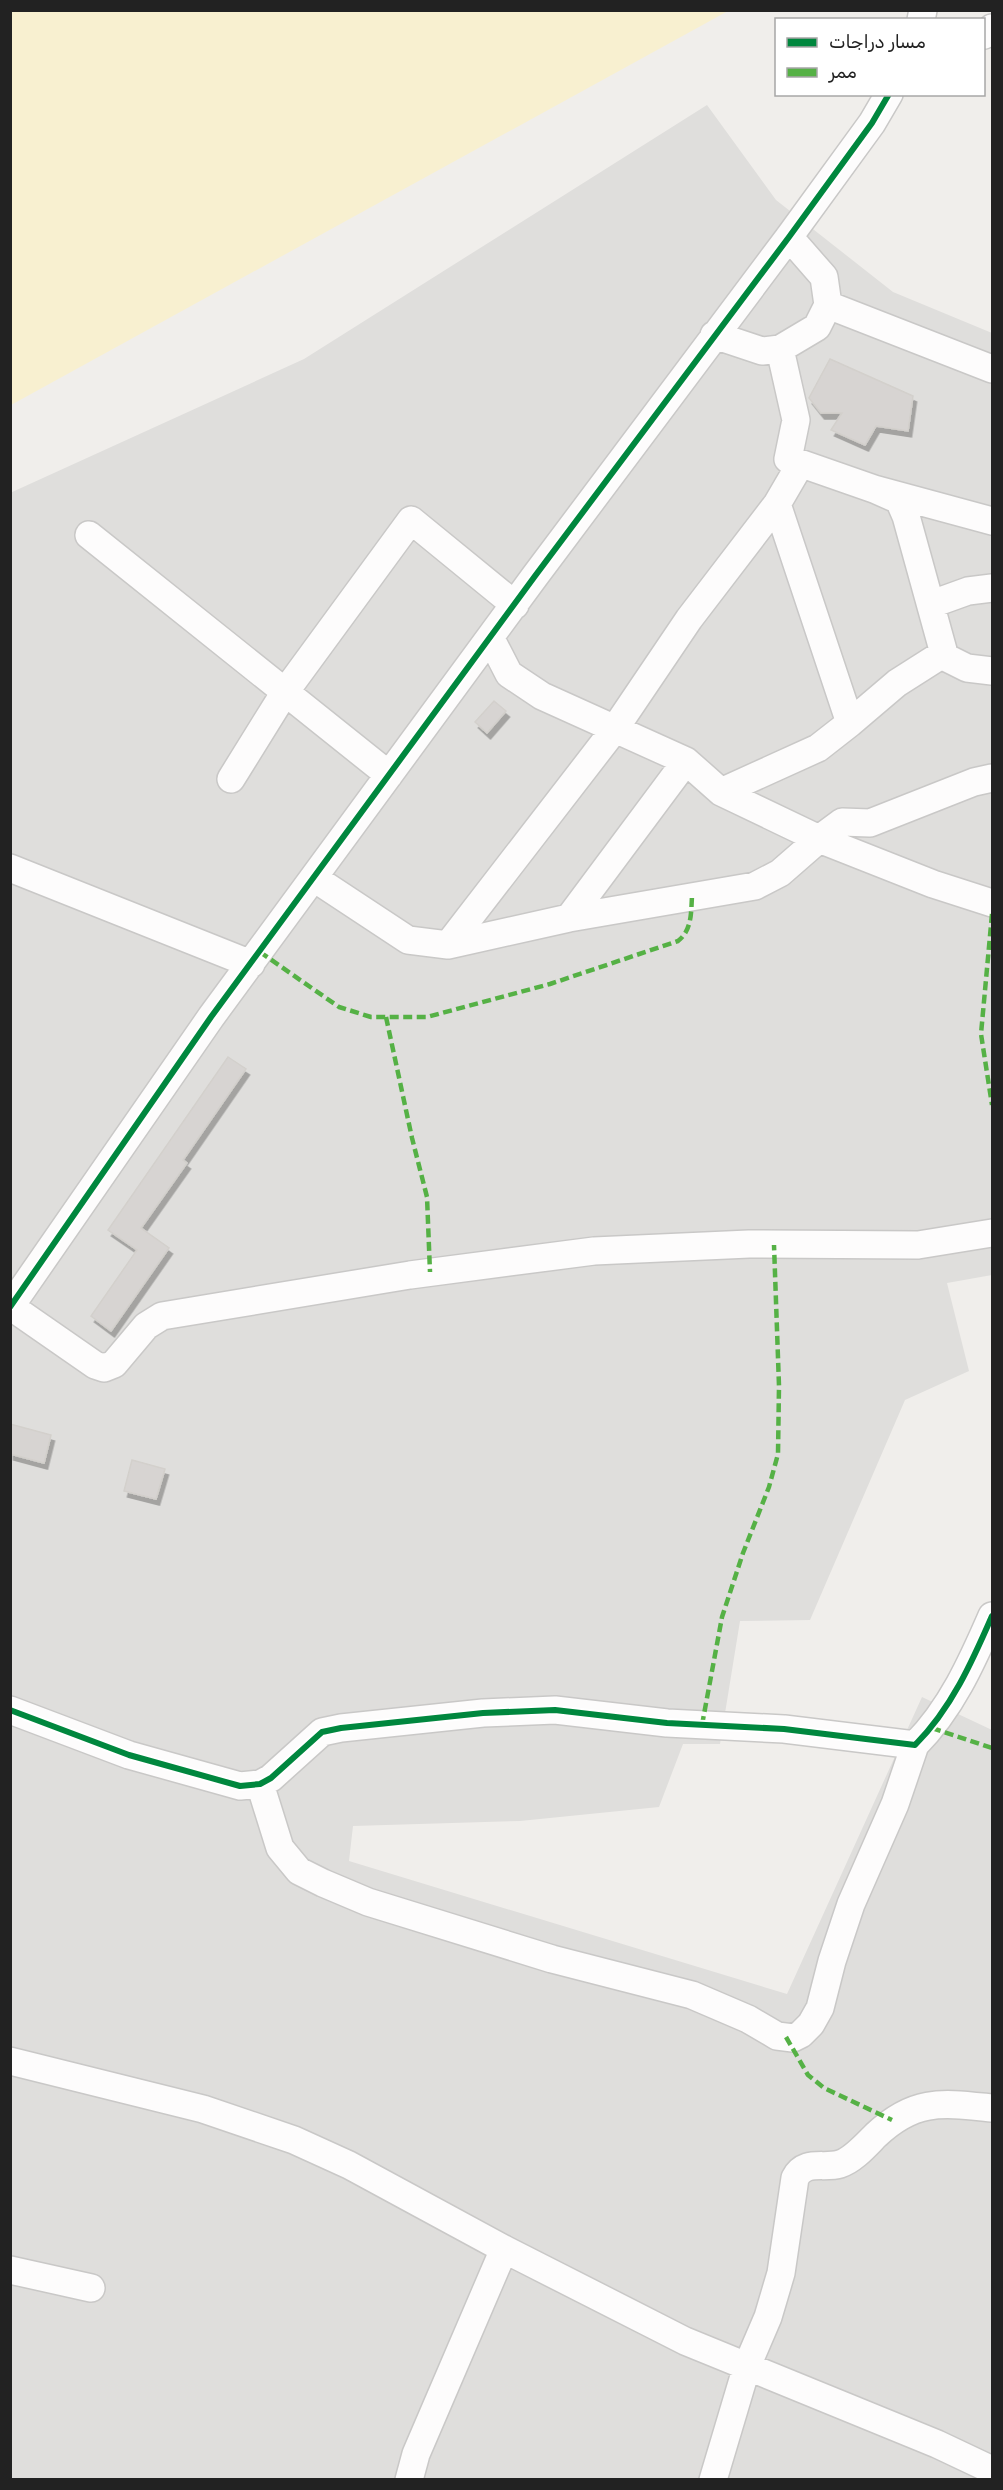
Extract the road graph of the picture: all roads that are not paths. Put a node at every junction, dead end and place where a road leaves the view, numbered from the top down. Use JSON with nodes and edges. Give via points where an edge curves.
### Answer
{"nodes":[{"id":1,"x":888,"y":96,"type":"edge"},
{"id":2,"x":789,"y":237,"type":"junction"},
{"id":3,"x":828,"y":305,"type":"junction"},
{"id":4,"x":714,"y":335,"type":"junction"},
{"id":5,"x":780,"y":349,"type":"junction"},
{"id":6,"x":993,"y":369,"type":"edge"},
{"id":7,"x":788,"y":459,"type":"junction"},
{"id":8,"x":874,"y":489,"type":"junction"},
{"id":9,"x":777,"y":504,"type":"junction"},
{"id":10,"x":993,"y":521,"type":"edge"},
{"id":11,"x":88,"y":535,"type":"dead end"},
{"id":12,"x":993,"y":588,"type":"edge"},
{"id":13,"x":932,"y":604,"type":"junction"},
{"id":14,"x":515,"y":605,"type":"junction"},
{"id":15,"x":490,"y":639,"type":"junction"},
{"id":16,"x":941,"y":655,"type":"junction"},
{"id":17,"x":993,"y":671,"type":"edge"},
{"id":18,"x":285,"y":692,"type":"junction"},
{"id":19,"x":849,"y":723,"type":"junction"},
{"id":20,"x":614,"y":730,"type":"junction"},
{"id":21,"x":686,"y":761,"type":"junction"},
{"id":22,"x":389,"y":775,"type":"junction"},
{"id":23,"x":993,"y":778,"type":"edge"},
{"id":24,"x":231,"y":779,"type":"dead end"},
{"id":25,"x":721,"y":792,"type":"junction"},
{"id":26,"x":819,"y":838,"type":"junction"},
{"id":27,"x":10,"y":868,"type":"edge"},
{"id":28,"x":314,"y":878,"type":"junction"},
{"id":29,"x":993,"y":903,"type":"edge"},
{"id":30,"x":569,"y":918,"type":"junction"},
{"id":31,"x":448,"y":945,"type":"junction"},
{"id":32,"x":251,"y":964,"type":"junction"},
{"id":33,"x":993,"y":1233,"type":"edge"},
{"id":34,"x":11,"y":1306,"type":"edge"},
{"id":35,"x":993,"y":1616,"type":"edge"},
{"id":36,"x":10,"y":1710,"type":"edge"},
{"id":37,"x":915,"y":1744,"type":"junction"},
{"id":38,"x":260,"y":1784,"type":"junction"},
{"id":39,"x":10,"y":2061,"type":"edge"},
{"id":40,"x":993,"y":2108,"type":"edge"},
{"id":41,"x":504,"y":2249,"type":"junction"},
{"id":42,"x":10,"y":2270,"type":"edge"},
{"id":43,"x":91,"y":2288,"type":"dead end"},
{"id":44,"x":747,"y":2366,"type":"junction"},
{"id":45,"x":975,"y":2462,"type":"edge"},
{"id":46,"x":409,"y":2480,"type":"edge"},
{"id":47,"x":713,"y":2480,"type":"edge"}],
"edges":[{"from":1,"to":2,"type":"street"},
{"from":2,"to":3,"type":"street","via":[[824,277]]},
{"from":2,"to":4,"type":"street"},
{"from":3,"to":5,"type":"street","via":[[817,327]]},
{"from":3,"to":6,"type":"street"},
{"from":4,"to":5,"type":"street","via":[[762,351]]},
{"from":4,"to":14,"type":"street"},
{"from":5,"to":7,"type":"street","via":[[796,420]]},
{"from":7,"to":8,"type":"street"},
{"from":7,"to":9,"type":"street","via":[[798,468]]},
{"from":8,"to":10,"type":"street"},
{"from":8,"to":13,"type":"street","via":[[899,500]]},
{"from":9,"to":19,"type":"street"},
{"from":9,"to":20,"type":"street","via":[[689,619]]},
{"from":11,"to":18,"type":"street"},
{"from":12,"to":13,"type":"street","via":[[968,591]]},
{"from":13,"to":16,"type":"street"},
{"from":14,"to":15,"type":"street"},
{"from":14,"to":18,"type":"street","via":[[411,520]]},
{"from":15,"to":20,"type":"street","via":[[509,674],[542,696]]},
{"from":15,"to":22,"type":"street"},
{"from":16,"to":17,"type":"street","via":[[968,668]]},
{"from":16,"to":19,"type":"street","via":[[897,683]]},
{"from":18,"to":22,"type":"street"},
{"from":18,"to":24,"type":"street"},
{"from":19,"to":25,"type":"street","via":[[818,748]]},
{"from":20,"to":21,"type":"street"},
{"from":20,"to":31,"type":"street"},
{"from":21,"to":25,"type":"street"},
{"from":21,"to":30,"type":"street"},
{"from":22,"to":28,"type":"street"},
{"from":23,"to":26,"type":"street","via":[[870,823],[842,822]]},
{"from":25,"to":26,"type":"street"},
{"from":26,"to":29,"type":"street","via":[[933,884]]},
{"from":26,"to":30,"type":"street","via":[[780,873],[755,886]]},
{"from":27,"to":32,"type":"street"},
{"from":28,"to":31,"type":"street","via":[[408,940]]},
{"from":28,"to":32,"type":"street"},
{"from":30,"to":31,"type":"street"},
{"from":32,"to":34,"type":"street"},
{"from":33,"to":34,"type":"street","via":[[918,1245],[749,1244],[594,1251],[410,1275],[162,1316],[146,1326],[114,1364],[104,1368]]},
{"from":35,"to":37,"type":"street","via":[[966,1676],[932,1728]]},
{"from":36,"to":38,"type":"street","via":[[129,1755],[240,1786]]},
{"from":37,"to":38,"type":"street","via":[[555,1710],[483,1713],[322,1732]]},
{"from":37,"to":38,"type":"street","via":[[895,1804],[850,1904],[820,2008],[811,2024],[793,2038],[777,2036],[692,1995],[542,1955],[368,1902],[323,1883],[299,1871],[280,1848]]},
{"from":39,"to":41,"type":"street","via":[[203,2109],[294,2140],[349,2165]]},
{"from":40,"to":44,"type":"street","via":[[944,2103],[922,2107],[892,2120],[841,2164],[806,2166],[798,2172],[781,2273]]},
{"from":41,"to":44,"type":"street","via":[[685,2341]]},
{"from":41,"to":46,"type":"street","via":[[416,2454]]},
{"from":42,"to":43,"type":"street"},
{"from":44,"to":45,"type":"street"},
{"from":44,"to":47,"type":"street"}]}
